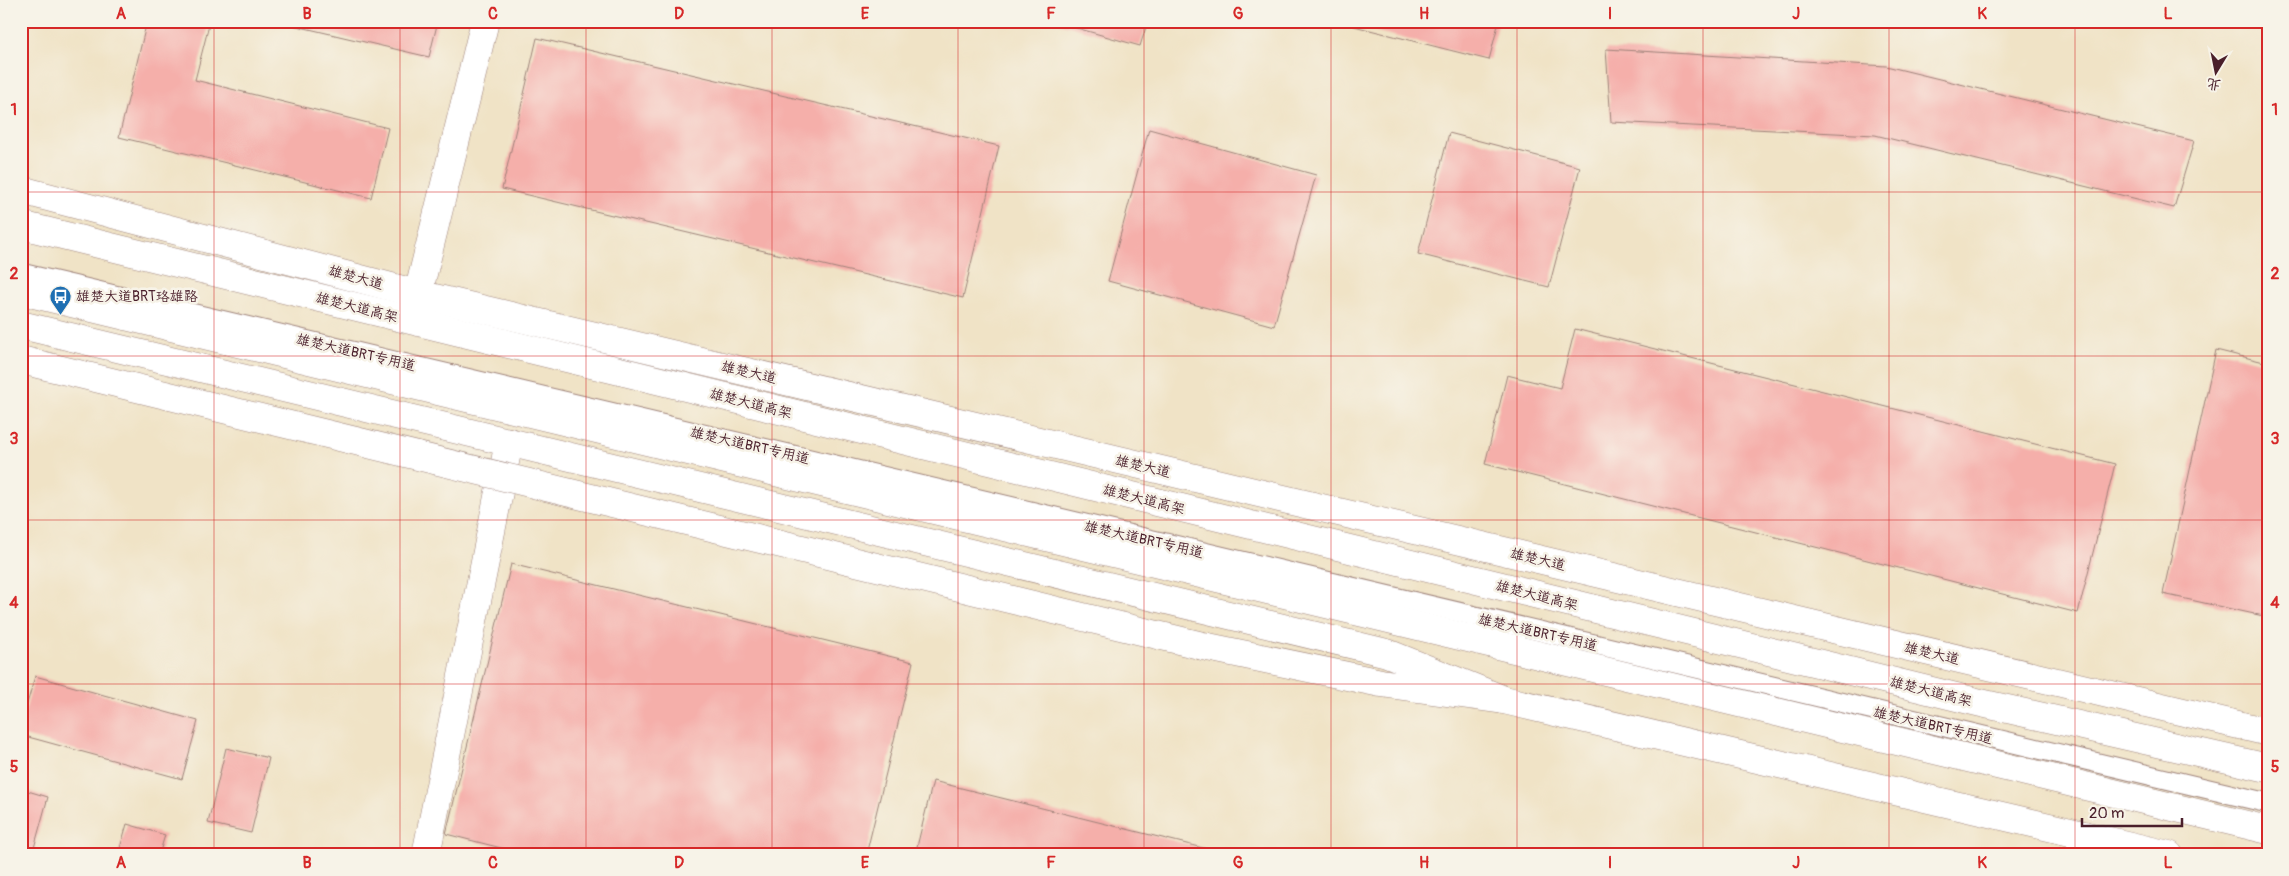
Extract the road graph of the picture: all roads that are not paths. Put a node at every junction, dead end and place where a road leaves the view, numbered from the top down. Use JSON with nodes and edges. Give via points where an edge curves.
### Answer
{"nodes":[{"id":1,"x":484,"y":21,"type":"edge"},
{"id":2,"x":21,"y":190,"type":"edge"},
{"id":3,"x":21,"y":225,"type":"edge"},
{"id":4,"x":21,"y":273,"type":"edge"},
{"id":5,"x":21,"y":291,"type":"edge"},
{"id":6,"x":418,"y":294,"type":"junction"},
{"id":7,"x":21,"y":325,"type":"edge"},
{"id":8,"x":21,"y":360,"type":"edge"},
{"id":9,"x":510,"y":442,"type":"junction"},
{"id":10,"x":1504,"y":700,"type":"junction"},
{"id":11,"x":2268,"y":732,"type":"edge"},
{"id":12,"x":2268,"y":768,"type":"edge"},
{"id":13,"x":2268,"y":803,"type":"edge"},
{"id":14,"x":2268,"y":830,"type":"edge"},
{"id":15,"x":2082,"y":845,"type":"edge"},
{"id":16,"x":426,"y":855,"type":"edge"},
{"id":17,"x":2169,"y":855,"type":"edge"}],
"edges":[{"from":1,"to":6,"type":"main road"},
{"from":2,"to":6,"type":"main road","name":"雄楚大道"},
{"from":3,"to":12,"type":"main road","name":"雄楚大道高架","via":[[1971,701]]},
{"from":4,"to":13,"type":"lane","name":"雄楚大道BRT专用道"},
{"from":5,"to":14,"type":"main road"},
{"from":6,"to":11,"type":"main road","name":"雄楚大道"},
{"from":7,"to":9,"type":"main road"},
{"from":8,"to":10,"type":"main road","bridge":true,"via":[[1203,646],[1381,684]]},
{"from":9,"to":10,"type":"main road","via":[[1387,653]]},
{"from":9,"to":16,"type":"main road"},
{"from":10,"to":15,"type":"main road"},
{"from":15,"to":17,"type":"main road"}]}
